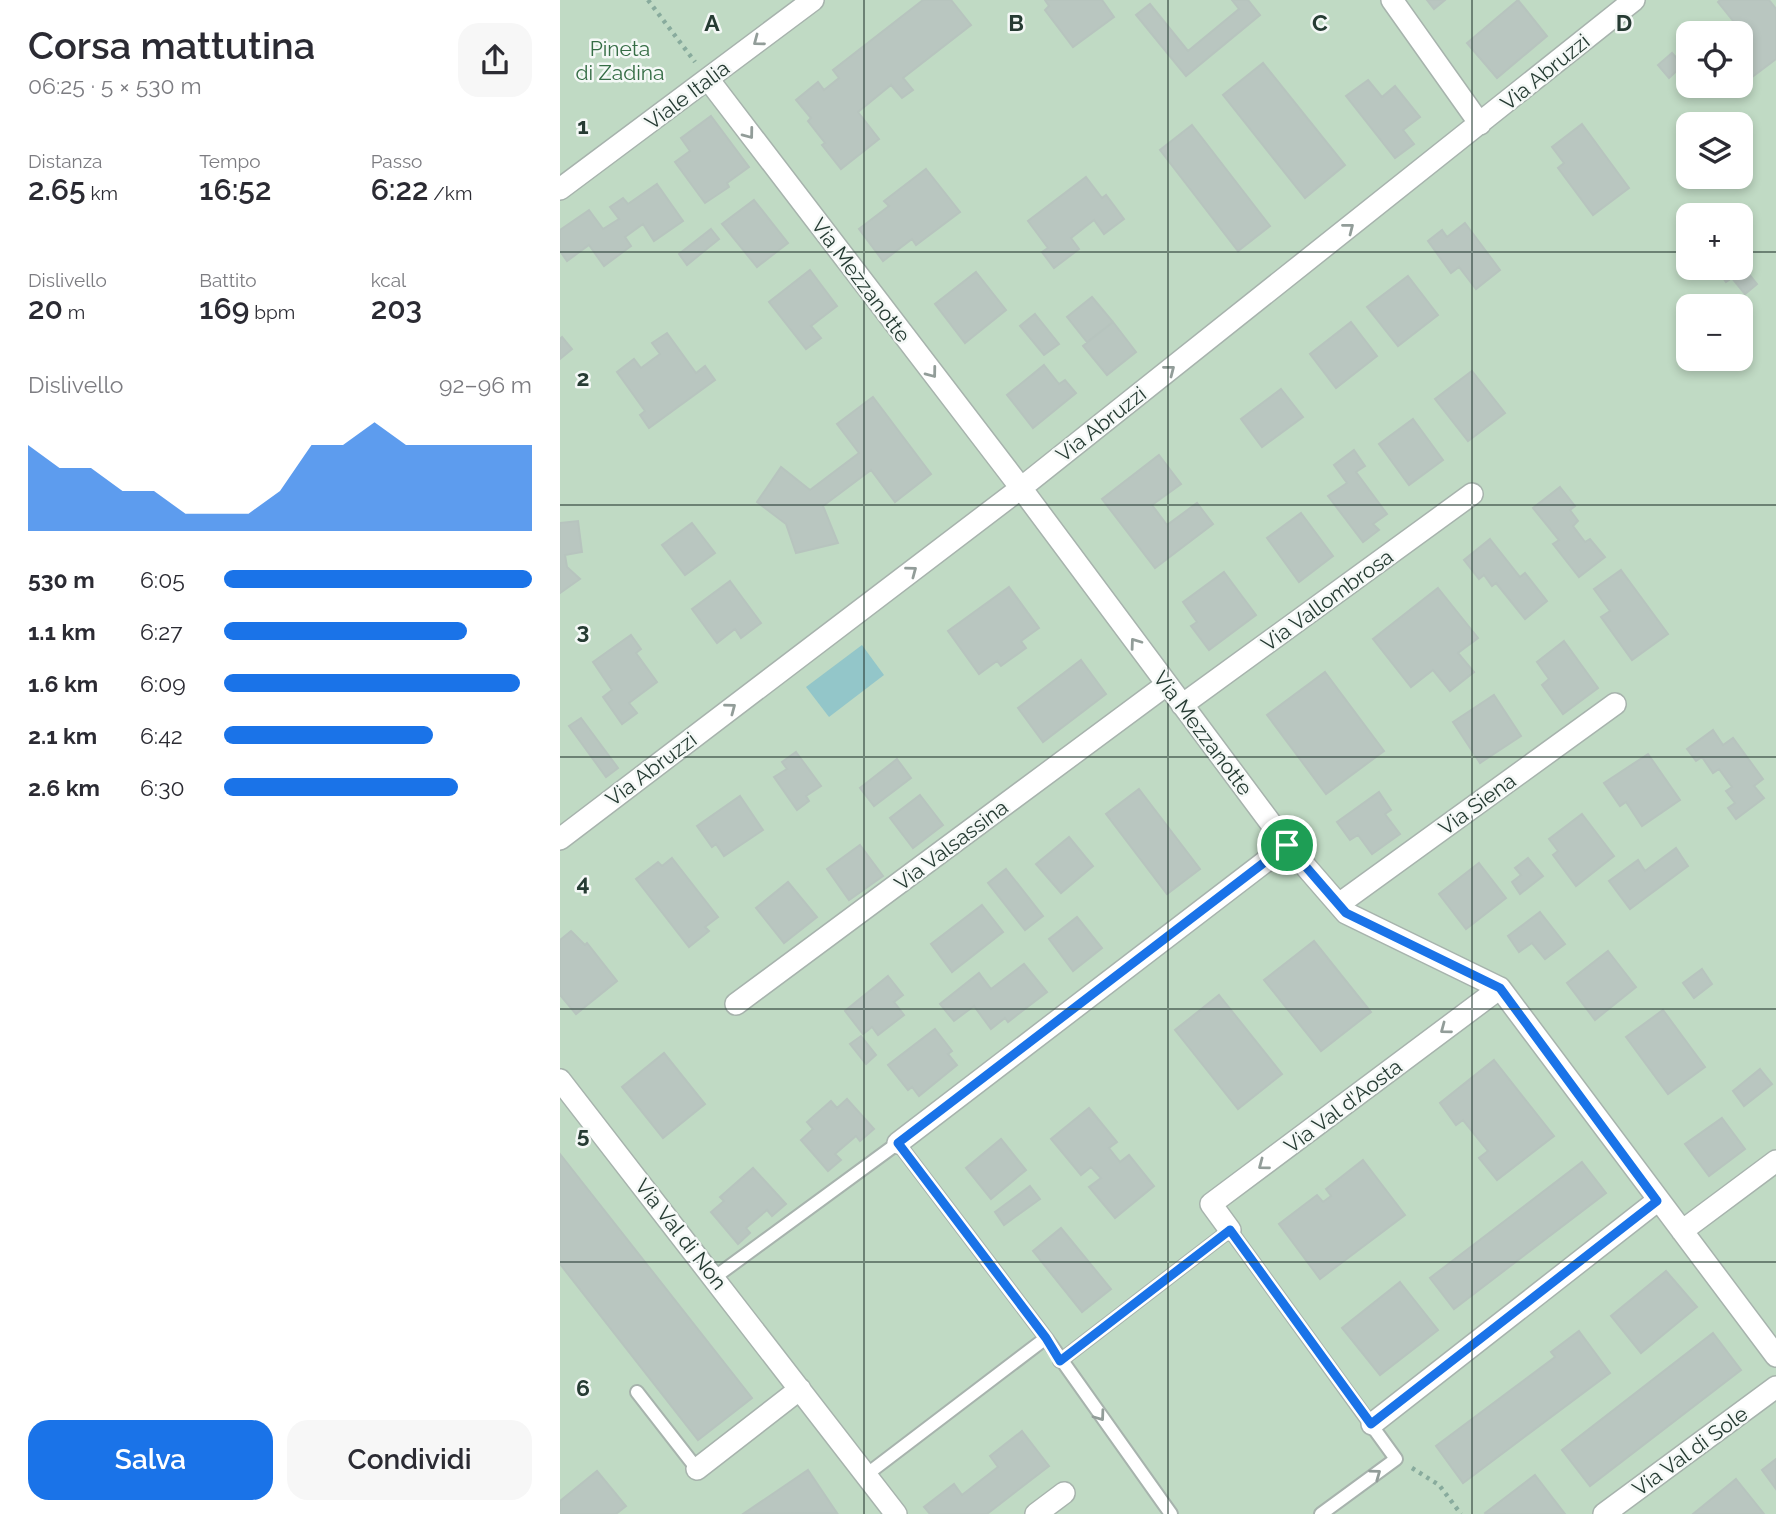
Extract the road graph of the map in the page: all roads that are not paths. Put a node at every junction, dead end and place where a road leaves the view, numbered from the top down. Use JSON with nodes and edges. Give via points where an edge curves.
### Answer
{"nodes":[{"id":1,"x":813,"y":0,"type":"edge"},
{"id":2,"x":1392,"y":0,"type":"edge"},
{"id":3,"x":1634,"y":0,"type":"edge"},
{"id":4,"x":708,"y":79,"type":"junction"},
{"id":5,"x":1480,"y":124,"type":"junction"},
{"id":6,"x":560,"y":189,"type":"edge"},
{"id":7,"x":1021,"y":488,"type":"junction"},
{"id":8,"x":1472,"y":494,"type":"dead end"},
{"id":9,"x":1166,"y":685,"type":"junction"},
{"id":10,"x":1615,"y":704,"type":"dead end"},
{"id":11,"x":1182,"y":705,"type":"junction"},
{"id":12,"x":560,"y":839,"type":"edge"},
{"id":13,"x":1287,"y":845,"type":"junction"},
{"id":14,"x":1339,"y":904,"type":"junction"},
{"id":15,"x":1500,"y":988,"type":"junction"},
{"id":16,"x":736,"y":1004,"type":"dead end"},
{"id":17,"x":564,"y":1091,"type":"edge"},
{"id":18,"x":898,"y":1143,"type":"junction"},
{"id":19,"x":1776,"y":1161,"type":"edge"},
{"id":20,"x":1657,"y":1201,"type":"junction"},
{"id":21,"x":1230,"y":1230,"type":"junction"},
{"id":22,"x":1682,"y":1231,"type":"junction"},
{"id":23,"x":715,"y":1277,"type":"junction"},
{"id":24,"x":1046,"y":1338,"type":"junction"},
{"id":25,"x":1776,"y":1356,"type":"edge"},
{"id":26,"x":1060,"y":1361,"type":"junction"},
{"id":27,"x":1776,"y":1387,"type":"edge"},
{"id":28,"x":800,"y":1389,"type":"junction"},
{"id":29,"x":637,"y":1392,"type":"dead end"},
{"id":30,"x":1371,"y":1424,"type":"junction"},
{"id":31,"x":697,"y":1469,"type":"joint"},
{"id":32,"x":866,"y":1475,"type":"junction"},
{"id":33,"x":1064,"y":1493,"type":"dead end"},
{"id":34,"x":896,"y":1514,"type":"edge"},
{"id":35,"x":1036,"y":1514,"type":"edge"},
{"id":36,"x":1171,"y":1514,"type":"edge"},
{"id":37,"x":1321,"y":1514,"type":"edge"},
{"id":38,"x":1604,"y":1514,"type":"edge"}],
"edges":[{"from":1,"to":4,"type":"street","name":"Viale Italia","one_way":true},
{"from":2,"to":5,"type":"street"},
{"from":3,"to":5,"type":"street","name":"Via Abruzzi"},
{"from":4,"to":6,"type":"street","name":"Viale Italia"},
{"from":4,"to":7,"type":"street","name":"Via Mezzanotte","one_way":true},
{"from":7,"to":5,"type":"street","name":"Via Abruzzi","one_way":true},
{"from":9,"to":7,"type":"street","name":"Via Mezzanotte","one_way":true},
{"from":12,"to":7,"type":"street","name":"Via Abruzzi","one_way":true},
{"from":8,"to":11,"type":"street","name":"Via Vallombrosa"},
{"from":9,"to":11,"type":"street","name":"Via Mezzanotte"},
{"from":9,"to":16,"type":"street","name":"Via Valsassina"},
{"from":10,"to":14,"type":"street","name":"Via Siena"},
{"from":11,"to":13,"type":"street","name":"Via Mezzanotte"},
{"from":13,"to":14,"type":"street","name":"Via Mezzanotte"},
{"from":13,"to":18,"type":"street"},
{"from":14,"to":15,"type":"street","name":"Via Mezzanotte","via":[[1346,913]]},
{"from":15,"to":20,"type":"street","name":"Via Mezzanotte"},
{"from":15,"to":21,"type":"street","name":"Via Val d'Aosta","one_way":true,"via":[[1211,1204]]},
{"from":17,"to":23,"type":"street","name":"Via Val di Non"},
{"from":18,"to":23,"type":"lane"},
{"from":18,"to":24,"type":"lane"},
{"from":19,"to":22,"type":"street"},
{"from":20,"to":22,"type":"street","name":"Via Mezzanotte"},
{"from":20,"to":30,"type":"street"},
{"from":21,"to":26,"type":"lane"},
{"from":21,"to":30,"type":"lane"},
{"from":22,"to":25,"type":"street","name":"Via Mezzanotte"},
{"from":23,"to":28,"type":"street","name":"Via Val di Non"},
{"from":24,"to":26,"type":"lane"},
{"from":24,"to":32,"type":"lane"},
{"from":26,"to":36,"type":"lane","one_way":true},
{"from":27,"to":38,"type":"street","name":"Via Val di Sole"},
{"from":28,"to":31,"type":"street"},
{"from":28,"to":32,"type":"street","name":"Via Val di Non"},
{"from":29,"to":31,"type":"lane"},
{"from":37,"to":30,"type":"lane","one_way":true,"via":[[1396,1459]]},
{"from":32,"to":34,"type":"street","name":"Via Val di Non"},
{"from":33,"to":35,"type":"street"}]}
